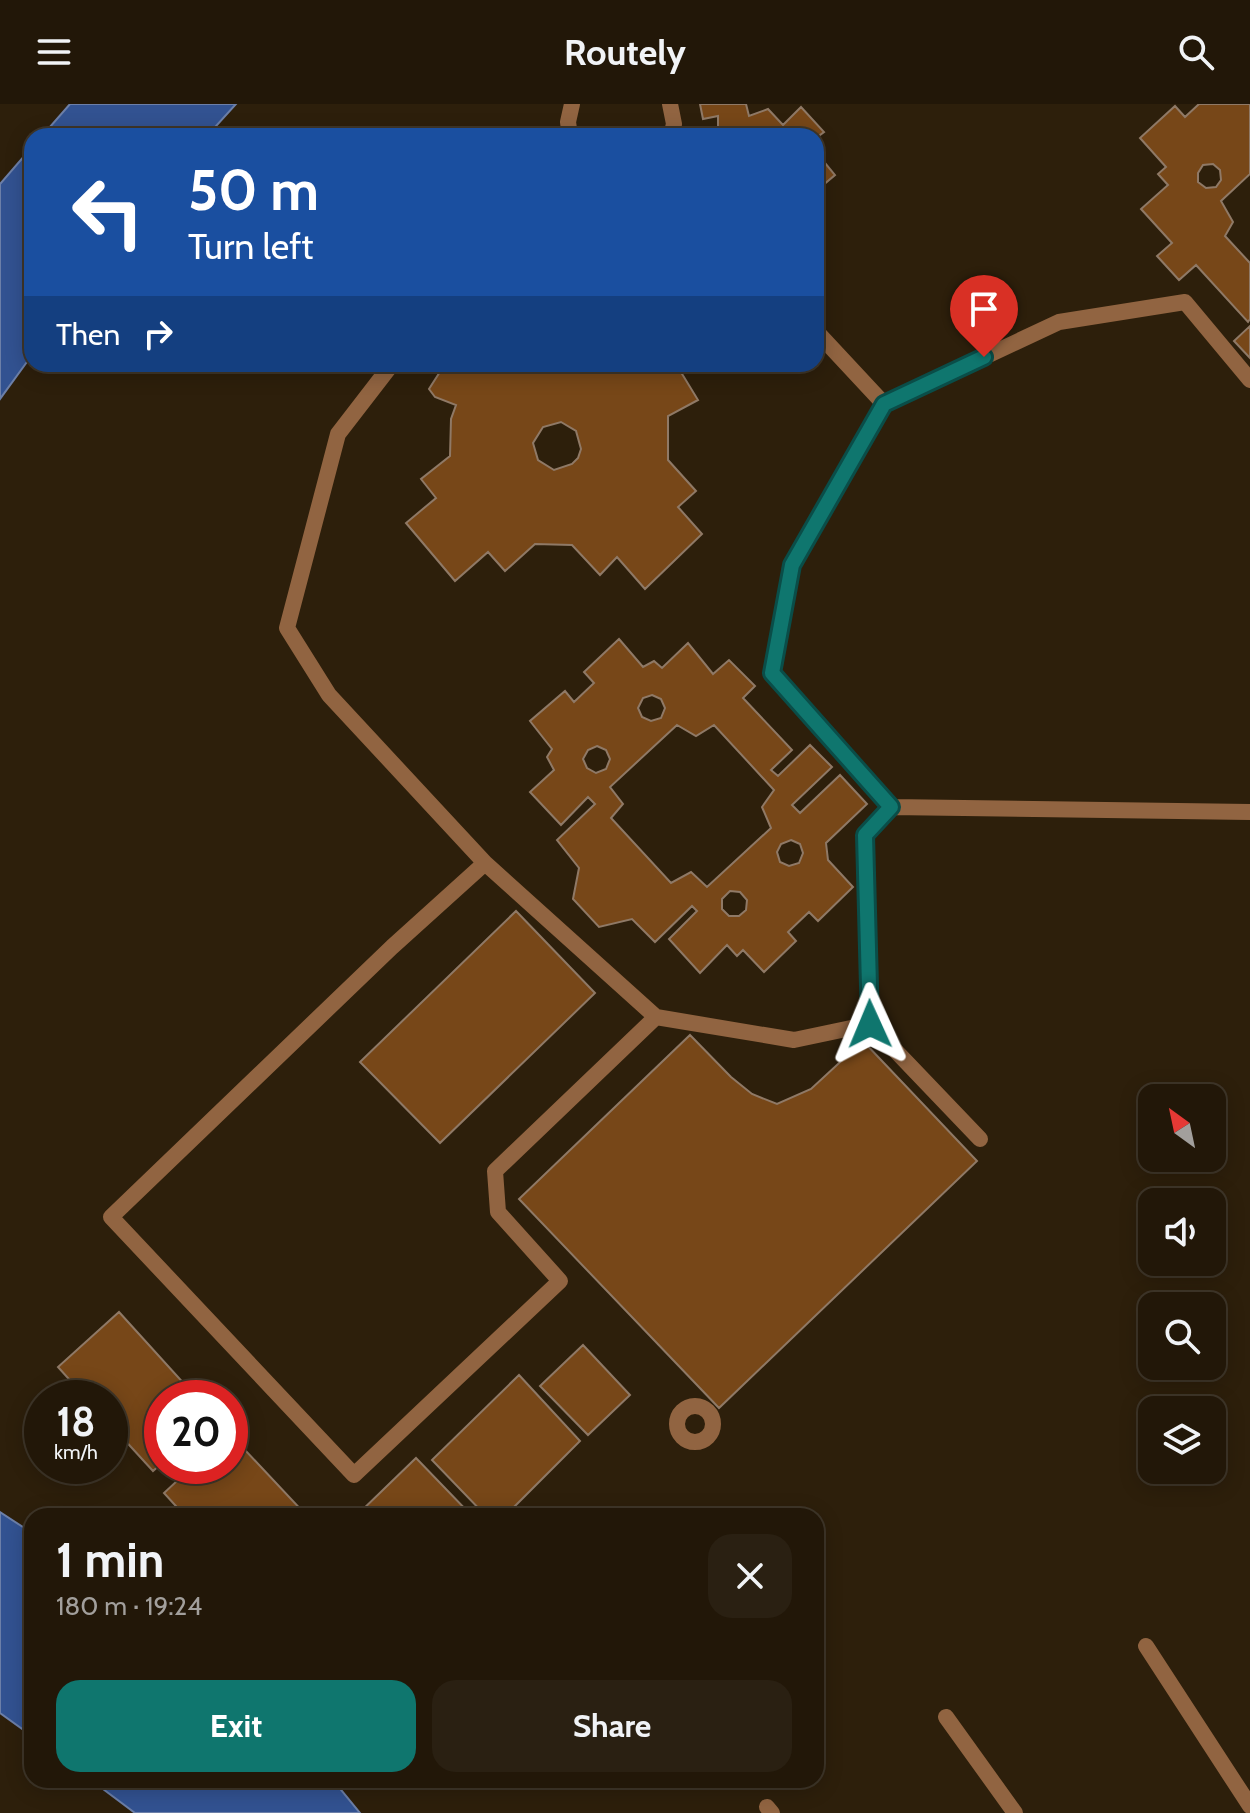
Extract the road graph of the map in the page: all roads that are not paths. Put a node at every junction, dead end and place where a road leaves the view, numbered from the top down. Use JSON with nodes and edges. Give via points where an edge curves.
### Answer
{"nodes":[{"id":1,"x":572,"y":104,"type":"edge"},
{"id":2,"x":670,"y":104,"type":"edge"},
{"id":3,"x":569,"y":128,"type":"edge"},
{"id":4,"x":673,"y":128,"type":"edge"},
{"id":5,"x":824,"y":340,"type":"edge"},
{"id":6,"x":386,"y":372,"type":"edge"},
{"id":7,"x":1250,"y":380,"type":"edge"},
{"id":8,"x":884,"y":404,"type":"junction"},
{"id":9,"x":891,"y":807,"type":"junction"},
{"id":10,"x":1250,"y":812,"type":"edge"},
{"id":11,"x":485,"y":863,"type":"junction"},
{"id":12,"x":656,"y":1017,"type":"junction"},
{"id":13,"x":870,"y":1024,"type":"junction"},
{"id":14,"x":980,"y":1139,"type":"dead end"},
{"id":15,"x":1146,"y":1646,"type":"dead end"},
{"id":16,"x":946,"y":1717,"type":"dead end"},
{"id":17,"x":1250,"y":1806,"type":"edge"},
{"id":18,"x":1015,"y":1813,"type":"edge"}],
"edges":[{"from":1,"to":3,"type":"street"},
{"from":2,"to":4,"type":"street"},
{"from":5,"to":8,"type":"street"},
{"from":6,"to":11,"type":"street","via":[[338,434],[287,628],[329,695]]},
{"from":7,"to":8,"type":"street","via":[[1185,302],[1059,322]]},
{"from":8,"to":9,"type":"street","via":[[792,565],[772,673]]},
{"from":9,"to":10,"type":"street"},
{"from":9,"to":13,"type":"street","via":[[865,835]]},
{"from":11,"to":12,"type":"street"},
{"from":11,"to":12,"type":"street","via":[[111,1217],[354,1475],[560,1281],[498,1212],[495,1171]]},
{"from":12,"to":13,"type":"street","via":[[794,1040]]},
{"from":13,"to":14,"type":"street"},
{"from":15,"to":17,"type":"street"},
{"from":16,"to":18,"type":"street"}]}
